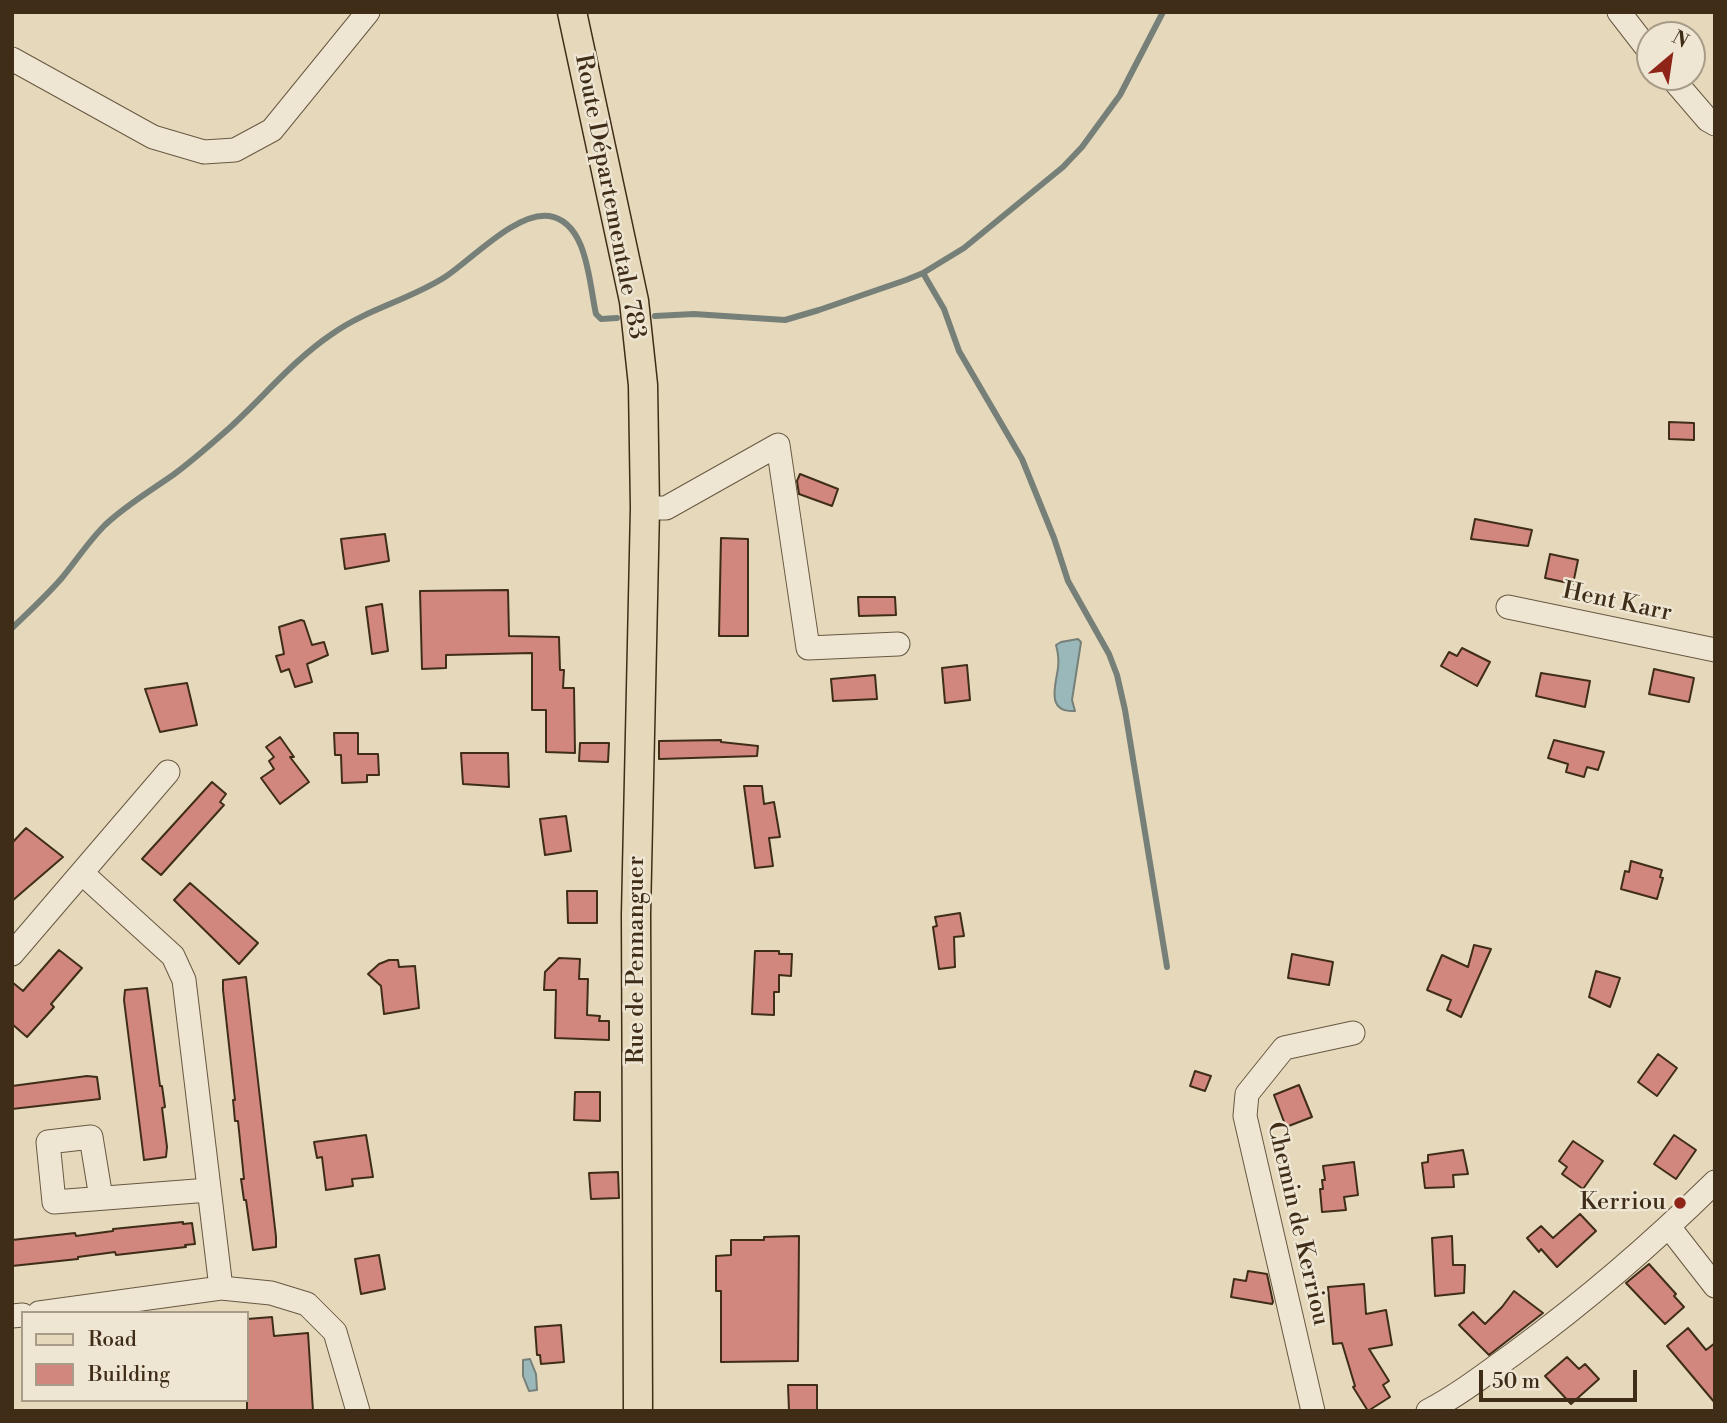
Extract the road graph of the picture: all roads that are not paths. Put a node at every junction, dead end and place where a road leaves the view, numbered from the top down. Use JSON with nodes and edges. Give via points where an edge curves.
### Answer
{"nodes":[{"id":1,"x":368,"y":12,"type":"edge"},
{"id":2,"x":572,"y":12,"type":"edge"},
{"id":3,"x":1619,"y":12,"type":"edge"},
{"id":4,"x":1636,"y":34,"type":"edge"},
{"id":5,"x":12,"y":59,"type":"edge"},
{"id":6,"x":1683,"y":91,"type":"edge"},
{"id":7,"x":1715,"y":124,"type":"edge"},
{"id":8,"x":645,"y":508,"type":"junction"},
{"id":9,"x":1508,"y":607,"type":"dead end"},
{"id":10,"x":898,"y":644,"type":"dead end"},
{"id":11,"x":1715,"y":650,"type":"edge"},
{"id":12,"x":168,"y":772,"type":"dead end"},
{"id":13,"x":83,"y":873,"type":"junction"},
{"id":14,"x":12,"y":954,"type":"edge"},
{"id":15,"x":1353,"y":1033,"type":"dead end"},
{"id":16,"x":1715,"y":1182,"type":"edge"},
{"id":17,"x":209,"y":1190,"type":"junction"},
{"id":18,"x":101,"y":1198,"type":"dead end"},
{"id":19,"x":1669,"y":1227,"type":"junction"},
{"id":20,"x":1715,"y":1286,"type":"edge"},
{"id":21,"x":221,"y":1288,"type":"junction"},
{"id":22,"x":54,"y":1311,"type":"edge"},
{"id":23,"x":358,"y":1411,"type":"edge"},
{"id":24,"x":638,"y":1411,"type":"edge"},
{"id":25,"x":1313,"y":1411,"type":"edge"},
{"id":26,"x":1428,"y":1411,"type":"edge"}],
"edges":[{"from":1,"to":5,"type":"street","via":[[272,130],[235,150],[204,152],[153,137]]},
{"from":2,"to":8,"type":"main road","name":"Route Départementale 783","via":[[634,301],[643,385]]},
{"from":3,"to":4,"type":"street"},
{"from":6,"to":7,"type":"street"},
{"from":8,"to":10,"type":"street","via":[[666,508],[778,445],[808,648]]},
{"from":8,"to":24,"type":"main road","name":"Rue de Pennanguer","via":[[636,914]]},
{"from":9,"to":11,"type":"street","name":"Hent Karr"},
{"from":12,"to":13,"type":"street"},
{"from":13,"to":14,"type":"street"},
{"from":13,"to":17,"type":"street","via":[[173,956],[184,980]]},
{"from":15,"to":25,"type":"street","name":"Chemin de Kerriou","via":[[1284,1048],[1247,1094],[1245,1116]]},
{"from":16,"to":19,"type":"street"},
{"from":17,"to":18,"type":"street"},
{"from":17,"to":21,"type":"street"},
{"from":19,"to":20,"type":"street"},
{"from":19,"to":26,"type":"street","via":[[1557,1322],[1457,1396]]},
{"from":21,"to":22,"type":"street"},
{"from":21,"to":23,"type":"street","via":[[271,1293],[307,1304],[335,1332]]}]}
